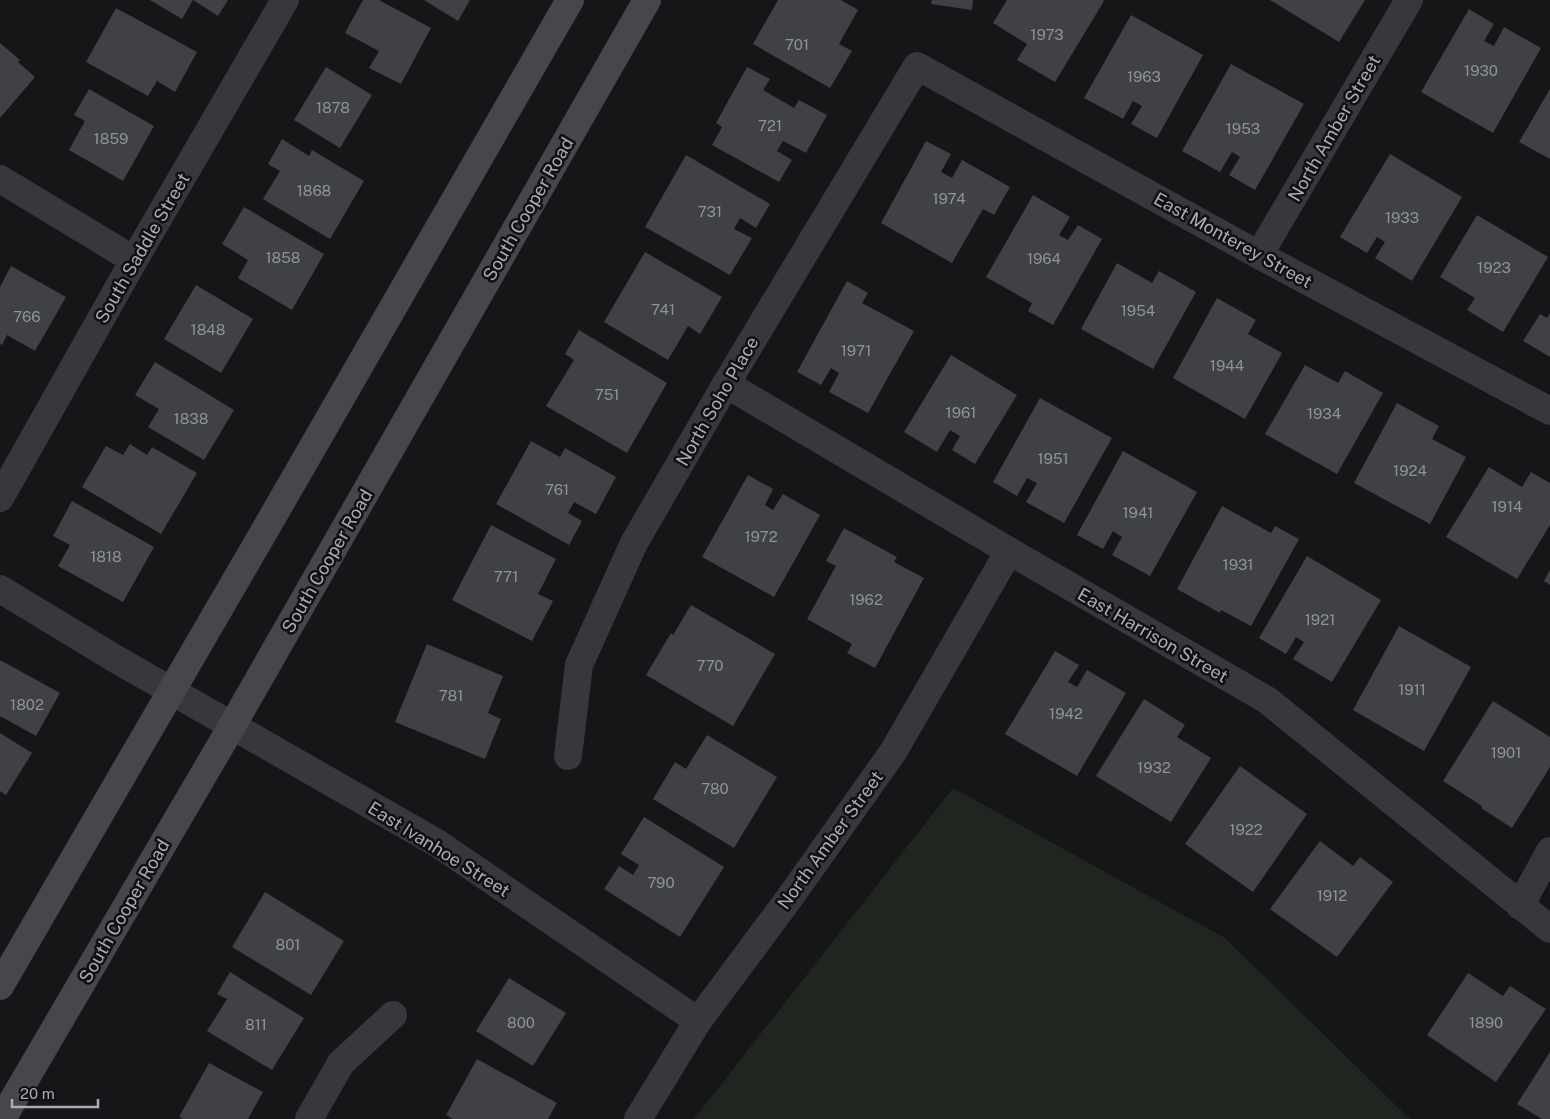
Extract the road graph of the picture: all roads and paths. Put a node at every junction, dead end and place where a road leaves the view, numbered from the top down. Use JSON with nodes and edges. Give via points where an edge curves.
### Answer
{"nodes":[{"id":1,"x":285,"y":0,"type":"edge"},
{"id":2,"x":570,"y":0,"type":"edge"},
{"id":3,"x":647,"y":0,"type":"edge"},
{"id":4,"x":1409,"y":0,"type":"edge"},
{"id":5,"x":917,"y":66,"type":"joint"},
{"id":6,"x":0,"y":179,"type":"edge"},
{"id":7,"x":1259,"y":255,"type":"junction"},
{"id":8,"x":134,"y":260,"type":"junction"},
{"id":9,"x":726,"y":384,"type":"junction"},
{"id":10,"x":1550,"y":411,"type":"edge"},
{"id":11,"x":0,"y":498,"type":"edge"},
{"id":12,"x":1009,"y":551,"type":"junction"},
{"id":13,"x":0,"y":589,"type":"edge"},
{"id":14,"x":171,"y":691,"type":"junction"},
{"id":15,"x":232,"y":726,"type":"junction"},
{"id":16,"x":568,"y":756,"type":"dead end"},
{"id":17,"x":1550,"y":851,"type":"edge"},
{"id":18,"x":1520,"y":906,"type":"junction"},
{"id":19,"x":1550,"y":930,"type":"edge"},
{"id":20,"x":0,"y":986,"type":"edge"},
{"id":21,"x":393,"y":1015,"type":"dead end"},
{"id":22,"x":698,"y":1021,"type":"junction"},
{"id":23,"x":2,"y":1119,"type":"edge"},
{"id":24,"x":309,"y":1119,"type":"edge"},
{"id":25,"x":638,"y":1119,"type":"edge"}],
"edges":[{"from":1,"to":8,"type":"street","name":"South Saddle Street"},
{"from":2,"to":14,"type":"main road"},
{"from":3,"to":15,"type":"main road","name":"South Cooper Road"},
{"from":4,"to":7,"type":"street","name":"North Amber Street"},
{"from":5,"to":7,"type":"street","name":"East Monterey Street"},
{"from":5,"to":9,"type":"street","name":"North Soho Place"},
{"from":6,"to":8,"type":"street"},
{"from":7,"to":10,"type":"street","name":"East Monterey Street"},
{"from":8,"to":11,"type":"street","name":"South Saddle Street"},
{"from":9,"to":12,"type":"street","name":"East Harrison Street"},
{"from":9,"to":16,"type":"street","name":"North Soho Place","via":[[634,543],[579,665]]},
{"from":12,"to":18,"type":"street","name":"East Harrison Street","via":[[1267,700]]},
{"from":12,"to":22,"type":"street","name":"North Amber Street","via":[[893,752]]},
{"from":13,"to":14,"type":"street","name":"East Ivanhoe Street"},
{"from":14,"to":15,"type":"street","name":"East Ivanhoe Street"},
{"from":14,"to":20,"type":"main road"},
{"from":15,"to":22,"type":"street","name":"East Ivanhoe Street","via":[[437,843]]},
{"from":15,"to":23,"type":"main road","name":"South Cooper Road"},
{"from":17,"to":18,"type":"street"},
{"from":18,"to":19,"type":"street","name":"East Harrison Street"},
{"from":21,"to":24,"type":"street","via":[[341,1064]]},
{"from":22,"to":25,"type":"street","name":"North Amber Street"}]}
